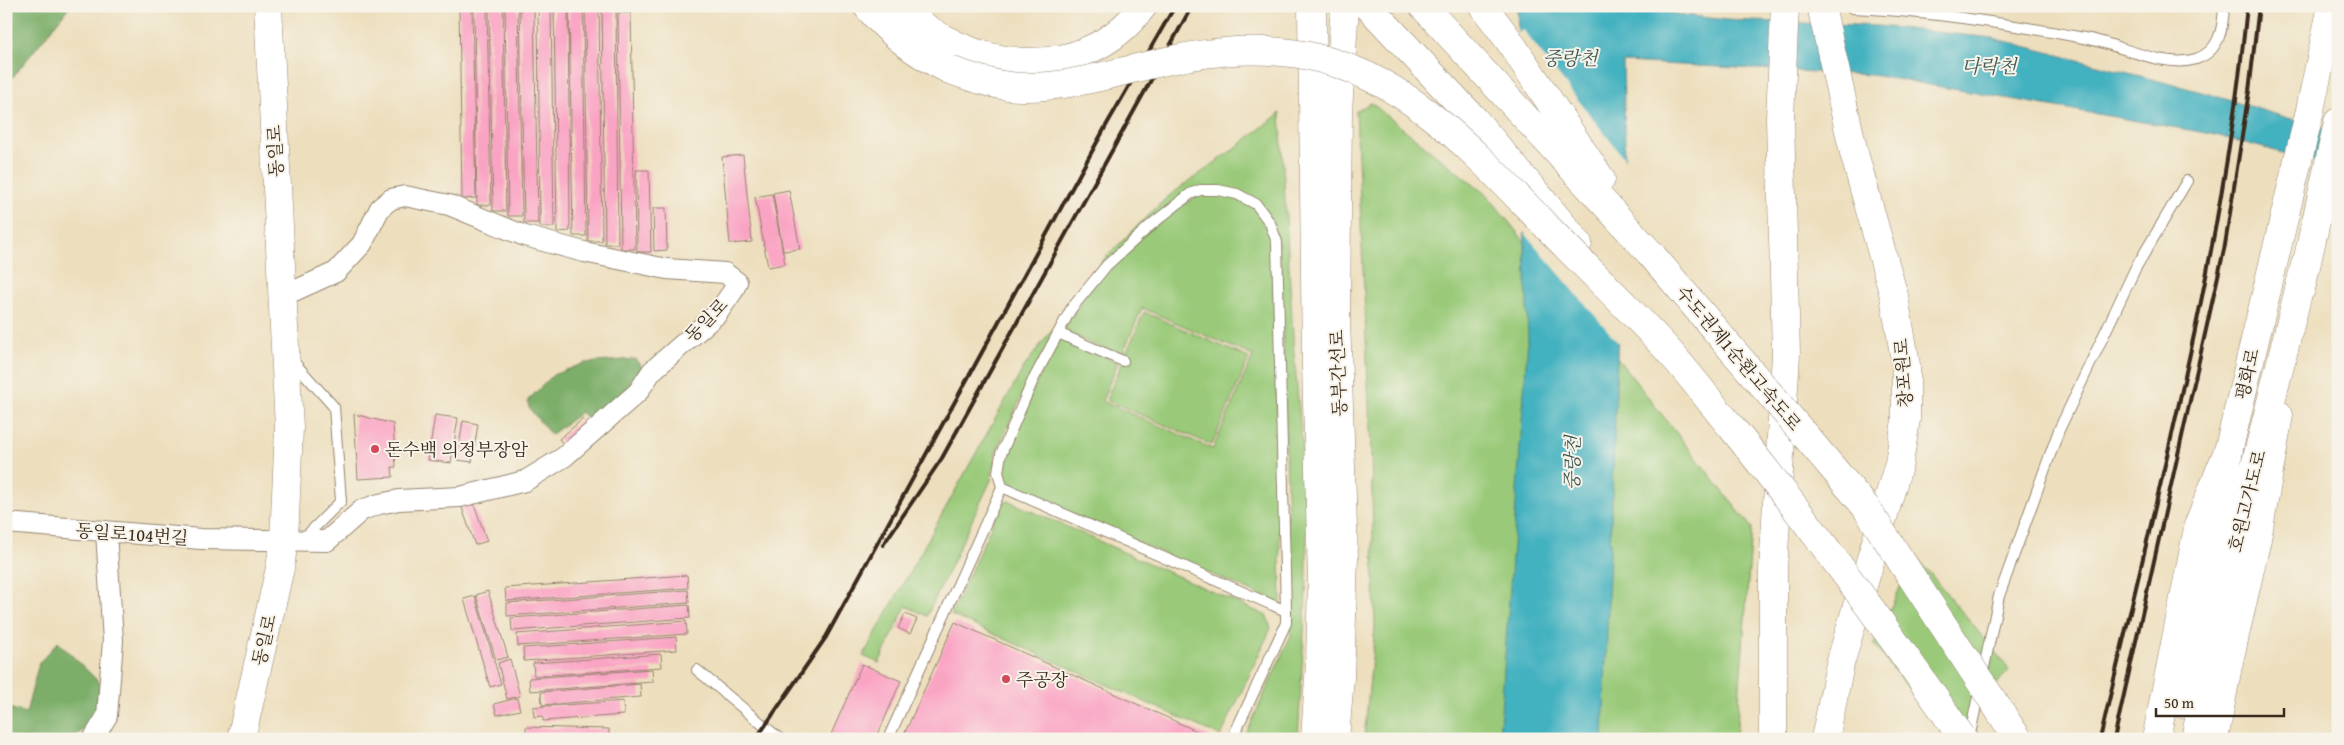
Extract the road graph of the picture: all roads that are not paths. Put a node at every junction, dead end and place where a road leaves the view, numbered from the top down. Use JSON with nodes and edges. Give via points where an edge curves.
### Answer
{"nodes":[{"id":1,"x":867,"y":6,"type":"edge"},
{"id":2,"x":900,"y":6,"type":"edge"},
{"id":3,"x":1143,"y":6,"type":"edge"},
{"id":4,"x":1312,"y":6,"type":"edge"},
{"id":5,"x":1345,"y":6,"type":"edge"},
{"id":6,"x":1368,"y":6,"type":"edge"},
{"id":7,"x":1423,"y":6,"type":"edge"},
{"id":8,"x":1483,"y":6,"type":"edge"},
{"id":9,"x":1785,"y":6,"type":"edge"},
{"id":10,"x":1821,"y":6,"type":"edge"},
{"id":11,"x":2224,"y":6,"type":"edge"},
{"id":12,"x":2332,"y":6,"type":"edge"},
{"id":13,"x":1852,"y":8,"type":"dead end"},
{"id":14,"x":268,"y":9,"type":"edge"},
{"id":15,"x":2338,"y":122,"type":"edge"},
{"id":16,"x":2187,"y":182,"type":"dead end"},
{"id":17,"x":2332,"y":186,"type":"edge"},
{"id":18,"x":1650,"y":253,"type":"junction"},
{"id":19,"x":2306,"y":265,"type":"junction"},
{"id":20,"x":283,"y":296,"type":"junction"},
{"id":21,"x":1058,"y":333,"type":"junction"},
{"id":22,"x":1666,"y":348,"type":"junction"},
{"id":23,"x":285,"y":353,"type":"junction"},
{"id":24,"x":1123,"y":361,"type":"dead end"},
{"id":25,"x":2230,"y":448,"type":"junction"},
{"id":26,"x":1002,"y":487,"type":"junction"},
{"id":27,"x":6,"y":523,"type":"edge"},
{"id":28,"x":106,"y":532,"type":"junction"},
{"id":29,"x":281,"y":540,"type":"junction"},
{"id":30,"x":1286,"y":611,"type":"junction"},
{"id":31,"x":697,"y":670,"type":"dead end"},
{"id":32,"x":93,"y":739,"type":"edge"},
{"id":33,"x":241,"y":739,"type":"edge"},
{"id":34,"x":780,"y":739,"type":"edge"},
{"id":35,"x":888,"y":739,"type":"edge"},
{"id":36,"x":1232,"y":739,"type":"edge"},
{"id":37,"x":1315,"y":739,"type":"edge"},
{"id":38,"x":1335,"y":739,"type":"edge"},
{"id":39,"x":1773,"y":739,"type":"edge"},
{"id":40,"x":1825,"y":739,"type":"edge"},
{"id":41,"x":1963,"y":739,"type":"edge"},
{"id":42,"x":1969,"y":739,"type":"edge"},
{"id":43,"x":2018,"y":739,"type":"edge"},
{"id":44,"x":2156,"y":739,"type":"edge"},
{"id":45,"x":2176,"y":739,"type":"edge"},
{"id":46,"x":2195,"y":739,"type":"edge"},
{"id":47,"x":2214,"y":739,"type":"edge"}],
"edges":[{"from":1,"to":22,"type":"main road","bridge":true,"via":[[900,39],[939,65],[976,79],[1010,86],[1077,83],[1168,60],[1235,50],[1303,55],[1352,69],[1405,96],[1453,134]]},
{"from":2,"to":3,"type":"main road","via":[[932,31],[969,50],[996,58],[1034,62],[1068,58],[1089,51],[1121,30]]},
{"from":4,"to":37,"type":"main road","name":"동부간선로","via":[[1322,568]]},
{"from":5,"to":38,"type":"main road","name":"동부간선로","via":[[1338,111],[1336,317],[1344,558]]},
{"from":6,"to":22,"type":"main road","bridge":true,"via":[[1474,119]]},
{"from":7,"to":18,"type":"main road","name":"수도권제1순환고속도로"},
{"from":8,"to":18,"type":"main road"},
{"from":9,"to":39,"type":"main road","via":[[1780,118],[1786,354],[1773,570]]},
{"from":10,"to":40,"type":"main road","name":"창포원로","via":[[1854,152],[1894,296],[1906,365],[1906,420],[1899,463],[1840,664]]},
{"from":11,"to":13,"type":"lane","via":[[2221,34],[2214,46],[2196,59],[2180,61],[2149,56],[2092,39],[2028,28]]},
{"from":12,"to":25,"type":"main road","name":"평화로"},
{"from":14,"to":20,"type":"main road","name":"동일로"},
{"from":15,"to":17,"type":"main road"},
{"from":16,"to":42,"type":"lane","via":[[2135,269],[2059,430],[1999,596]]},
{"from":17,"to":19,"type":"main road"},
{"from":18,"to":43,"type":"main road","name":"수도권제1순환고속도로","bridge":true,"via":[[1865,506]]},
{"from":19,"to":46,"type":"main road","name":"호원고가도로","via":[[2238,534]]},
{"from":19,"to":47,"type":"main road","via":[[2257,539]]},
{"from":20,"to":23,"type":"main road","name":"동일로"},
{"from":20,"to":29,"type":"street","name":"동일로","via":[[336,272],[362,244],[380,208],[391,199],[405,196],[449,205],[525,236],[584,252],[668,270],[725,273],[737,282],[717,314],[652,371],[638,392],[564,457],[525,481],[460,497],[379,504],[362,510],[327,541]]},
{"from":21,"to":24,"type":"lane"},
{"from":21,"to":26,"type":"lane","via":[[1000,454],[998,472]]},
{"from":21,"to":30,"type":"lane","via":[[1071,309],[1107,265],[1190,194],[1200,190],[1218,190],[1237,194],[1256,204],[1270,223],[1277,242]]},
{"from":22,"to":41,"type":"main road","bridge":true,"via":[[1815,533]]},
{"from":23,"to":29,"type":"main road","name":"동일로","via":[[289,428]]},
{"from":23,"to":29,"type":"lane","via":[[334,407],[341,502]]},
{"from":25,"to":44,"type":"main road","name":"평화로","via":[[2199,523]]},
{"from":25,"to":45,"type":"main road","name":"호원고가도로","via":[[2218,531]]},
{"from":26,"to":30,"type":"lane"},
{"from":26,"to":35,"type":"lane"},
{"from":27,"to":28,"type":"street","name":"동일로104번길"},
{"from":28,"to":29,"type":"street","name":"동일로104번길","via":[[201,539]]},
{"from":28,"to":32,"type":"street","via":[[113,640],[107,716]]},
{"from":29,"to":33,"type":"main road","name":"동일로","via":[[271,609]]},
{"from":30,"to":36,"type":"lane","via":[[1286,623]]},
{"from":31,"to":34,"type":"lane"}]}
